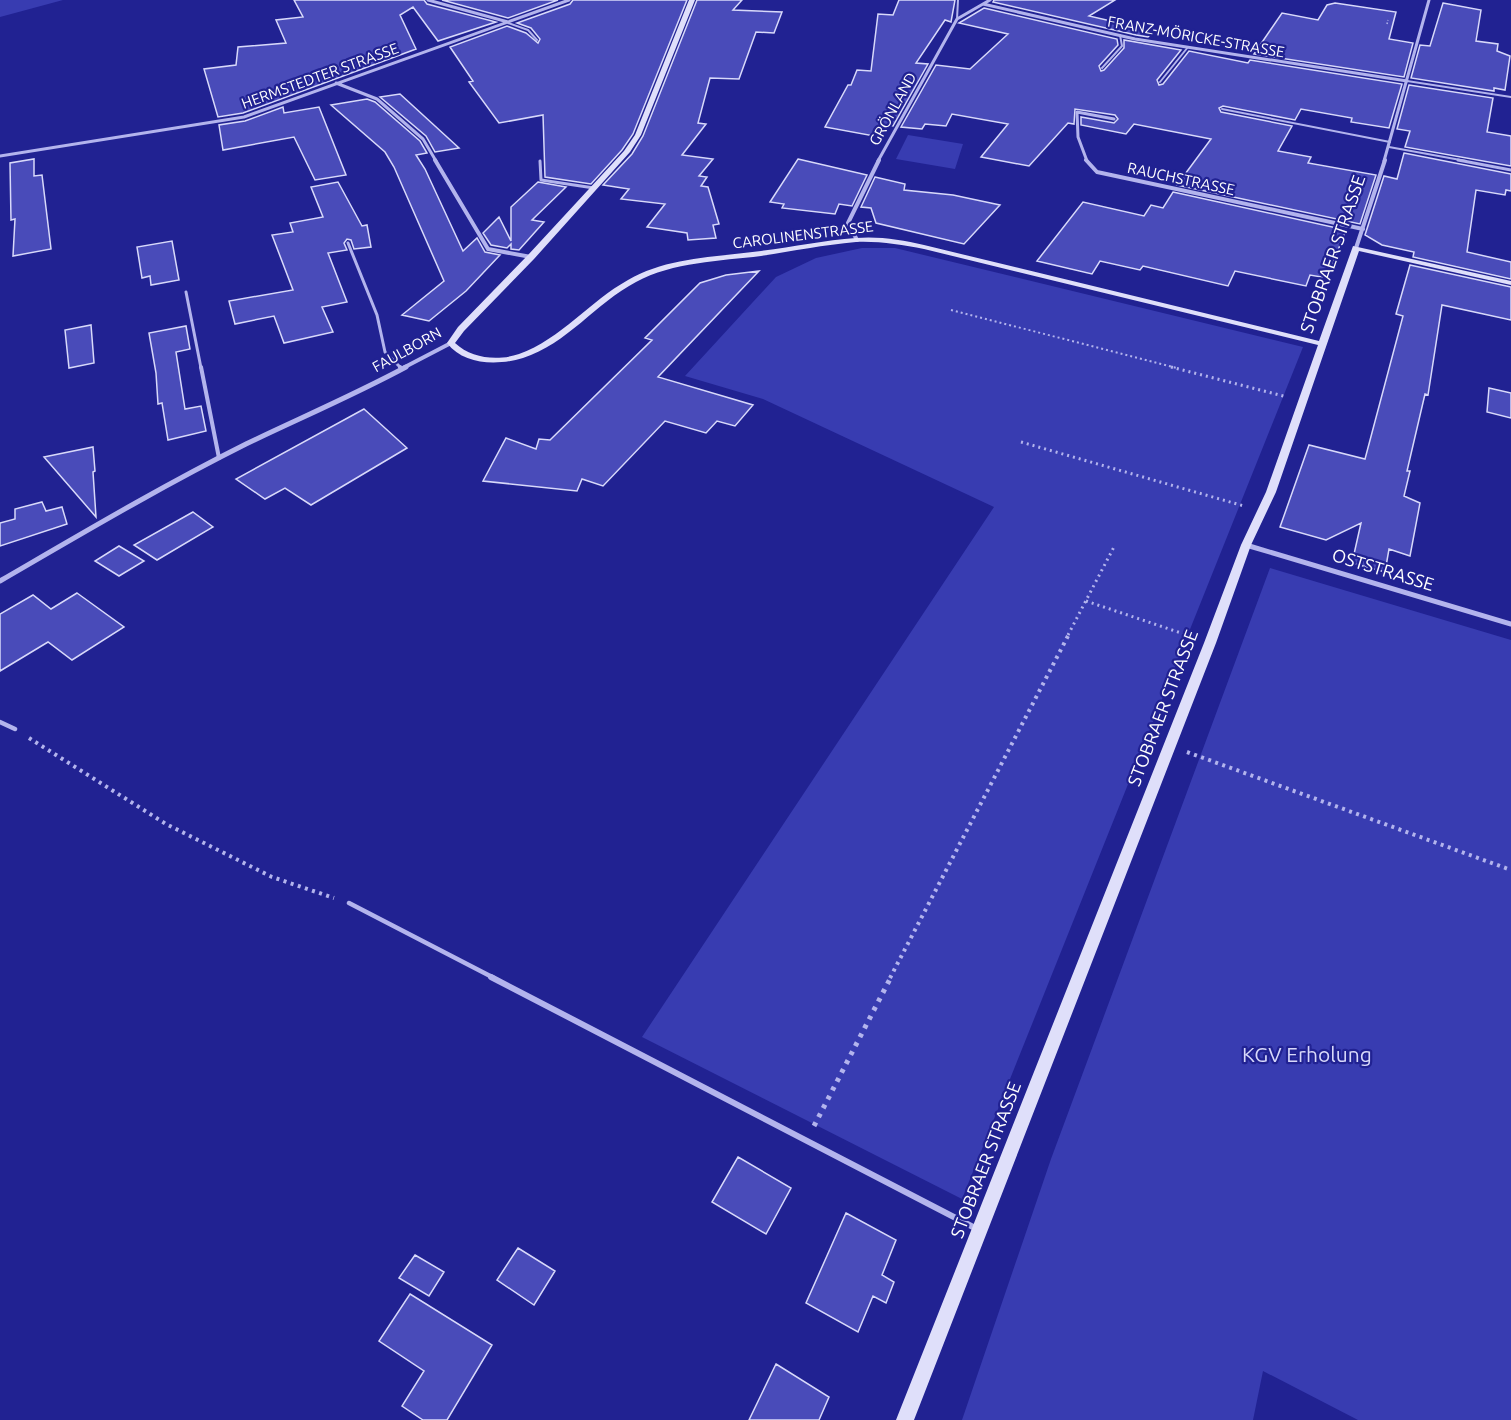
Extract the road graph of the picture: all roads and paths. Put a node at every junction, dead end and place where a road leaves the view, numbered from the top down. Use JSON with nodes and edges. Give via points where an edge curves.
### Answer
{"nodes":[{"id":1,"x":428,"y":0,"type":"edge"},
{"id":2,"x":569,"y":0,"type":"edge"},
{"id":3,"x":692,"y":0,"type":"edge"},
{"id":4,"x":958,"y":0,"type":"edge"},
{"id":5,"x":990,"y":0,"type":"edge"},
{"id":6,"x":1429,"y":0,"type":"edge"},
{"id":7,"x":983,"y":4,"type":"junction"},
{"id":8,"x":957,"y":19,"type":"junction"},
{"id":9,"x":1388,"y":20,"type":"dead end"},
{"id":10,"x":508,"y":22,"type":"junction"},
{"id":11,"x":1387,"y":24,"type":"dead end"},
{"id":12,"x":1120,"y":36,"type":"junction"},
{"id":13,"x":537,"y":40,"type":"dead end"},
{"id":14,"x":1188,"y":47,"type":"junction"},
{"id":15,"x":1102,"y":68,"type":"dead end"},
{"id":16,"x":1407,"y":81,"type":"junction"},
{"id":17,"x":1160,"y":82,"type":"dead end"},
{"id":18,"x":335,"y":83,"type":"junction"},
{"id":19,"x":1511,"y":97,"type":"edge"},
{"id":20,"x":1222,"y":109,"type":"dead end"},
{"id":21,"x":1114,"y":119,"type":"dead end"},
{"id":22,"x":1390,"y":144,"type":"junction"},
{"id":23,"x":0,"y":156,"type":"edge"},
{"id":24,"x":540,"y":161,"type":"dead end"},
{"id":25,"x":1511,"y":170,"type":"edge"},
{"id":26,"x":594,"y":188,"type":"junction"},
{"id":27,"x":1363,"y":229,"type":"junction"},
{"id":28,"x":857,"y":240,"type":"junction"},
{"id":29,"x":348,"y":243,"type":"dead end"},
{"id":30,"x":1356,"y":248,"type":"junction"},
{"id":31,"x":531,"y":257,"type":"junction"},
{"id":32,"x":1511,"y":283,"type":"edge"},
{"id":33,"x":186,"y":292,"type":"dead end"},
{"id":34,"x":951,"y":310,"type":"dead end"},
{"id":35,"x":451,"y":343,"type":"junction"},
{"id":36,"x":1323,"y":344,"type":"junction"},
{"id":37,"x":402,"y":369,"type":"junction"},
{"id":38,"x":1302,"y":400,"type":"junction"},
{"id":39,"x":1021,"y":442,"type":"dead end"},
{"id":40,"x":219,"y":458,"type":"junction"},
{"id":41,"x":1262,"y":511,"type":"junction"},
{"id":42,"x":1115,"y":545,"type":"dead end"},
{"id":43,"x":1246,"y":545,"type":"junction"},
{"id":44,"x":0,"y":581,"type":"edge"},
{"id":45,"x":1086,"y":601,"type":"junction"},
{"id":46,"x":1511,"y":624,"type":"edge"},
{"id":47,"x":1210,"y":643,"type":"junction"},
{"id":48,"x":0,"y":722,"type":"edge"},
{"id":49,"x":15,"y":729,"type":"joint"},
{"id":50,"x":1198,"y":756,"type":"dead end"},
{"id":51,"x":1511,"y":870,"type":"edge"},
{"id":52,"x":349,"y":903,"type":"joint"},
{"id":53,"x":807,"y":1140,"type":"junction"},
{"id":54,"x":979,"y":1230,"type":"junction"},
{"id":55,"x":905,"y":1420,"type":"edge"}],
"edges":[{"from":1,"to":10,"type":"street"},
{"from":2,"to":10,"type":"street","name":"HERMSTEDTER STRASSE"},
{"from":3,"to":26,"type":"street","name":"FAULBORN","via":[[638,135]]},
{"from":4,"to":8,"type":"lane"},
{"from":5,"to":7,"type":"street"},
{"from":6,"to":16,"type":"street","name":"STOBRAER STRASSE"},
{"from":7,"to":8,"type":"street"},
{"from":7,"to":12,"type":"street","name":"FRANZ-MÖRICKE-STRASSE"},
{"from":8,"to":28,"type":"street","name":"GRÖNLAND","via":[[848,223]]},
{"from":9,"to":11,"type":"path"},
{"from":10,"to":13,"type":"lane","via":[[528,30]]},
{"from":10,"to":18,"type":"street","name":"HERMSTEDTER STRASSE"},
{"from":12,"to":14,"type":"street","name":"FRANZ-MÖRICKE-STRASSE"},
{"from":12,"to":15,"type":"lane","via":[[1122,46]]},
{"from":14,"to":16,"type":"street","name":"FRANZ-MÖRICKE-STRASSE"},
{"from":14,"to":17,"type":"lane"},
{"from":16,"to":19,"type":"lane"},
{"from":16,"to":22,"type":"street","name":"STOBRAER STRASSE"},
{"from":18,"to":23,"type":"street","name":"HERMSTEDTER STRASSE","via":[[244,117]]},
{"from":18,"to":31,"type":"street","via":[[377,99],[423,139],[488,249]]},
{"from":20,"to":22,"type":"lane"},
{"from":21,"to":27,"type":"street","name":"RAUCHSTRASSE","via":[[1077,112],[1076,129],[1087,165],[1097,172]]},
{"from":22,"to":25,"type":"lane"},
{"from":22,"to":27,"type":"street","name":"STOBRAER STRASSE"},
{"from":24,"to":26,"type":"lane","via":[[541,180]]},
{"from":26,"to":31,"type":"street","name":"FAULBORN"},
{"from":27,"to":30,"type":"street","name":"STOBRAER STRASSE"},
{"from":28,"to":35,"type":"street","name":"CAROLINENSTRASSE","via":[[671,266],[648,273],[627,283],[530,354],[509,360],[470,357]]},
{"from":28,"to":36,"type":"street","name":"CAROLINENSTRASSE","via":[[924,247]]},
{"from":29,"to":37,"type":"lane","via":[[377,315],[385,352]]},
{"from":30,"to":32,"type":"street"},
{"from":30,"to":36,"type":"street","name":"STOBRAER STRASSE"},
{"from":31,"to":35,"type":"street","name":"FAULBORN"},
{"from":33,"to":40,"type":"lane"},
{"from":34,"to":38,"type":"path"},
{"from":35,"to":37,"type":"street","name":"FAULBORN"},
{"from":36,"to":38,"type":"street","name":"STOBRAER STRASSE"},
{"from":37,"to":40,"type":"street","name":"FAULBORN"},
{"from":38,"to":41,"type":"street","name":"STOBRAER STRASSE"},
{"from":39,"to":41,"type":"path"},
{"from":40,"to":44,"type":"street","name":"FAULBORN"},
{"from":41,"to":43,"type":"street","name":"STOBRAER STRASSE"},
{"from":42,"to":45,"type":"path"},
{"from":43,"to":46,"type":"street","name":"OSTSTRASSE"},
{"from":43,"to":47,"type":"street","name":"STOBRAER STRASSE"},
{"from":45,"to":47,"type":"path"},
{"from":45,"to":53,"type":"path"},
{"from":47,"to":54,"type":"street","name":"STOBRAER STRASSE"},
{"from":48,"to":49,"type":"lane"},
{"from":49,"to":52,"type":"path","via":[[166,824],[273,877]]},
{"from":50,"to":51,"type":"path"},
{"from":52,"to":53,"type":"lane"},
{"from":53,"to":54,"type":"lane"},
{"from":54,"to":55,"type":"street","name":"STOBRAER STRASSE"}]}
